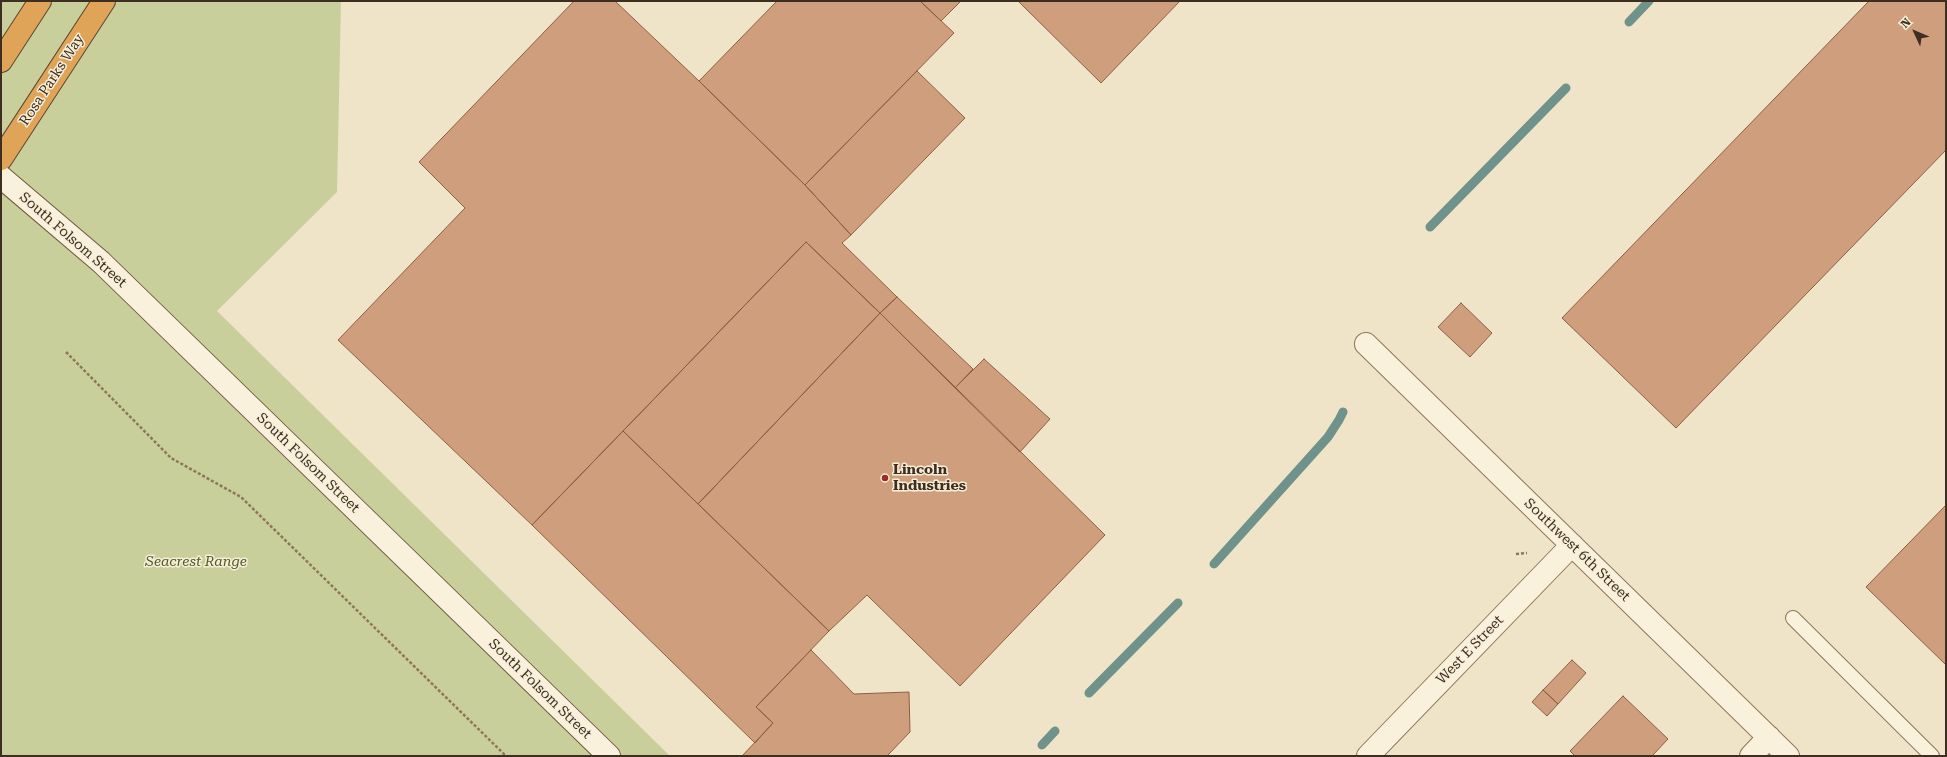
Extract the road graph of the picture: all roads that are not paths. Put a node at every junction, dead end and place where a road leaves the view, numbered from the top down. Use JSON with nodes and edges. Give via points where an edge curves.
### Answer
{"nodes":[{"id":1,"x":40,"y":1,"type":"edge"},
{"id":2,"x":104,"y":1,"type":"edge"},
{"id":3,"x":1,"y":61,"type":"edge"},
{"id":4,"x":1,"y":159,"type":"edge"},
{"id":5,"x":1,"y":177,"type":"edge"},
{"id":6,"x":1366,"y":344,"type":"dead end"},
{"id":7,"x":1572,"y":545,"type":"junction"},
{"id":8,"x":1793,"y":618,"type":"dead end"},
{"id":9,"x":1769,"y":737,"type":"junction"},
{"id":10,"x":609,"y":756,"type":"edge"},
{"id":11,"x":1368,"y":756,"type":"edge"},
{"id":12,"x":1751,"y":756,"type":"edge"},
{"id":13,"x":1788,"y":756,"type":"edge"},
{"id":14,"x":1932,"y":756,"type":"edge"}],
"edges":[{"from":1,"to":3,"type":"highway"},
{"from":2,"to":4,"type":"highway","name":"Rosa Parks Way"},
{"from":5,"to":10,"type":"street","name":"South Folsom Street","via":[[101,262]]},
{"from":6,"to":7,"type":"street","name":"Southwest 6th Street"},
{"from":7,"to":9,"type":"street","name":"Southwest 6th Street"},
{"from":7,"to":11,"type":"street","name":"West E Street"},
{"from":8,"to":14,"type":"lane"},
{"from":9,"to":12,"type":"street"},
{"from":9,"to":13,"type":"street","name":"Southwest 6th Street"}]}
